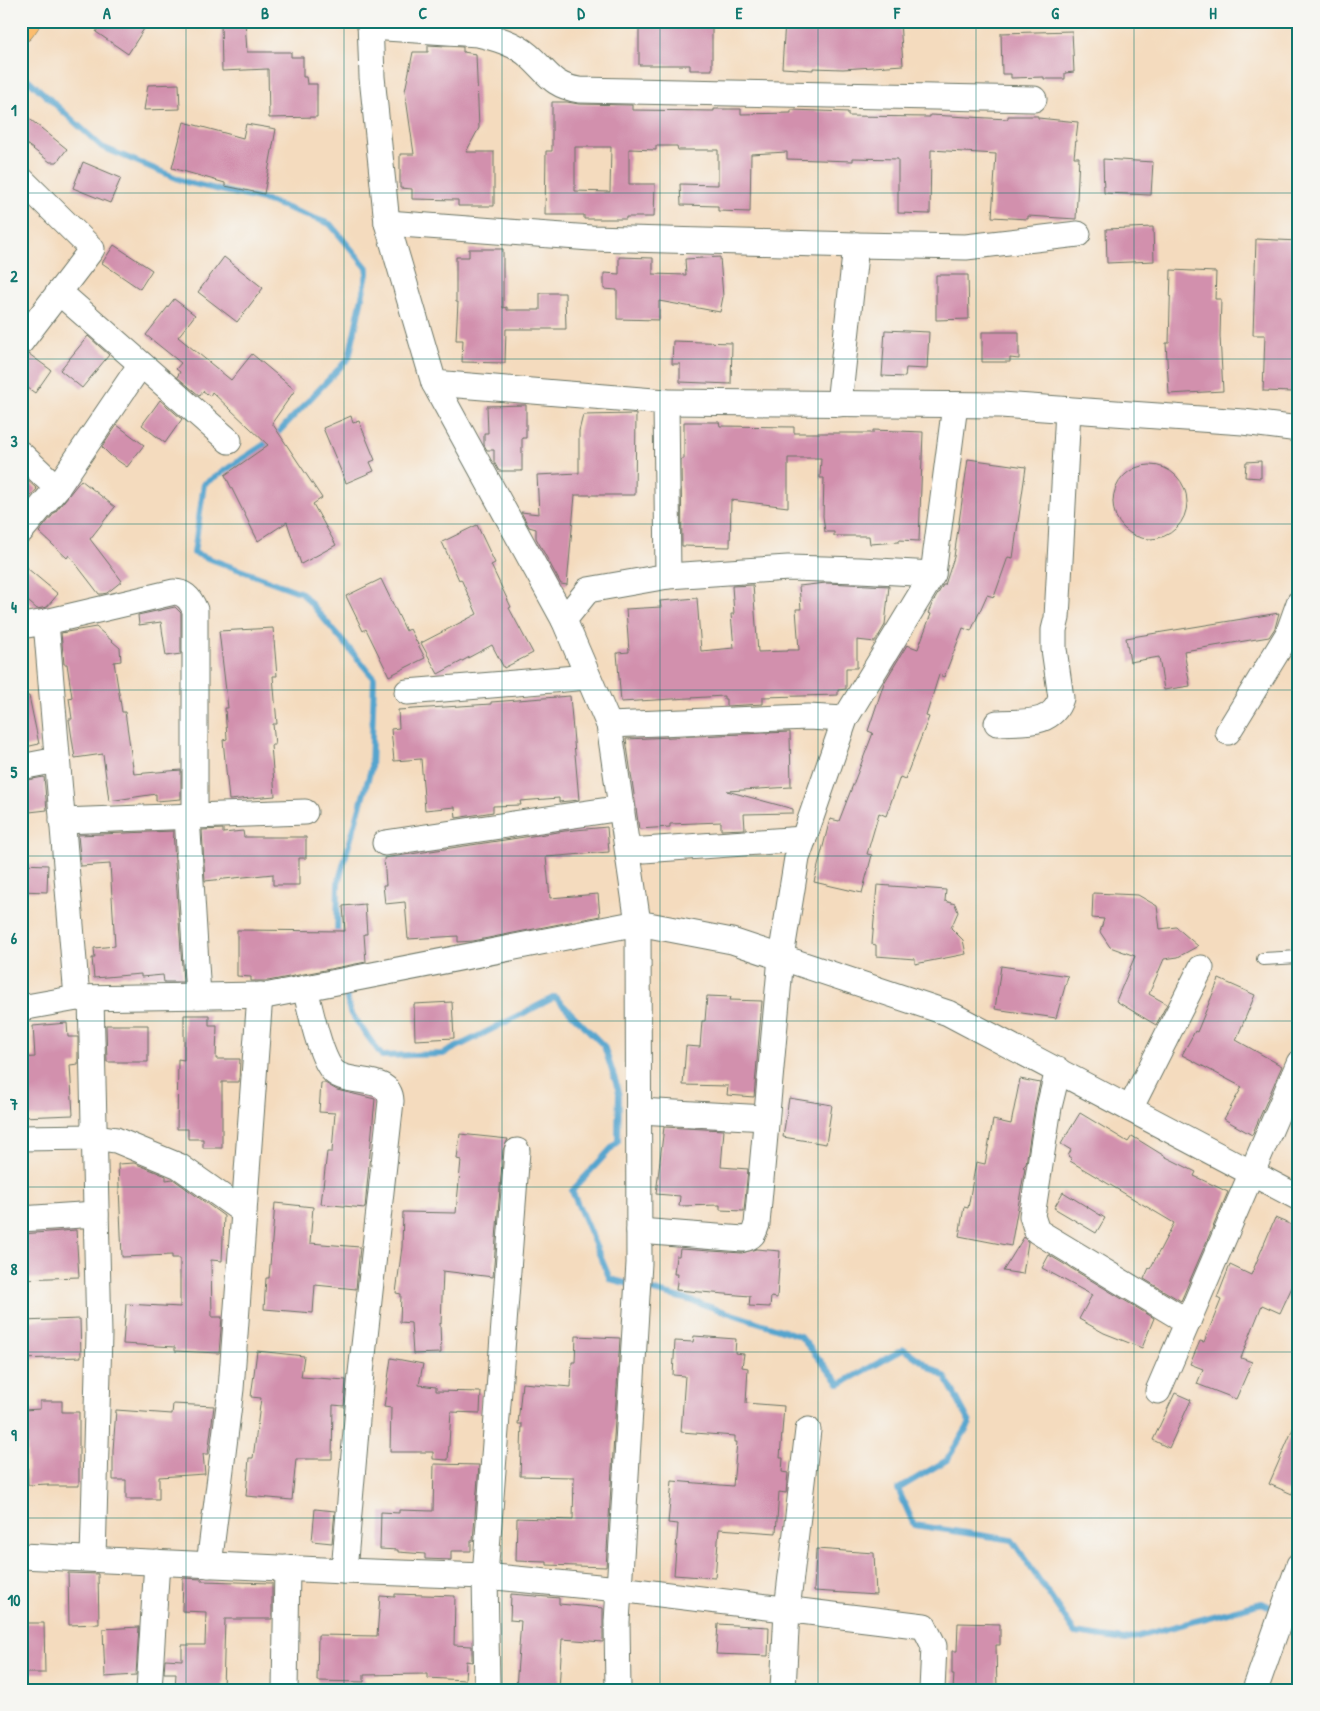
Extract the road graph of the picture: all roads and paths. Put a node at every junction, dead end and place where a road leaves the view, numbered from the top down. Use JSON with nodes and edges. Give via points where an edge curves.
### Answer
{"nodes":[{"id":1,"x":26,"y":21,"type":"edge"},
{"id":2,"x":370,"y":24,"type":"edge"},
{"id":3,"x":21,"y":28,"type":"edge"},
{"id":4,"x":1034,"y":98,"type":"dead end"},
{"id":5,"x":21,"y":179,"type":"edge"},
{"id":6,"x":387,"y":223,"type":"junction"},
{"id":7,"x":1078,"y":234,"type":"dead end"},
{"id":8,"x":856,"y":245,"type":"junction"},
{"id":9,"x":59,"y":292,"type":"junction"},
{"id":10,"x":21,"y":342,"type":"edge"},
{"id":11,"x":141,"y":364,"type":"junction"},
{"id":12,"x":434,"y":383,"type":"junction"},
{"id":13,"x":666,"y":402,"type":"junction"},
{"id":14,"x":839,"y":404,"type":"junction"},
{"id":15,"x":955,"y":405,"type":"junction"},
{"id":16,"x":1068,"y":410,"type":"junction"},
{"id":17,"x":1299,"y":429,"type":"edge"},
{"id":18,"x":229,"y":441,"type":"dead end"},
{"id":19,"x":21,"y":454,"type":"edge"},
{"id":20,"x":57,"y":488,"type":"junction"},
{"id":21,"x":21,"y":531,"type":"edge"},
{"id":22,"x":932,"y":574,"type":"junction"},
{"id":23,"x":668,"y":576,"type":"junction"},
{"id":24,"x":1299,"y":603,"type":"edge"},
{"id":25,"x":564,"y":620,"type":"junction"},
{"id":26,"x":46,"y":622,"type":"junction"},
{"id":27,"x":21,"y":626,"type":"edge"},
{"id":28,"x":588,"y":677,"type":"junction"},
{"id":29,"x":407,"y":692,"type":"dead end"},
{"id":30,"x":845,"y":720,"type":"junction"},
{"id":31,"x":997,"y":723,"type":"dead end"},
{"id":32,"x":609,"y":725,"type":"junction"},
{"id":33,"x":1228,"y":732,"type":"dead end"},
{"id":34,"x":57,"y":760,"type":"junction"},
{"id":35,"x":21,"y":767,"type":"edge"},
{"id":36,"x":622,"y":808,"type":"junction"},
{"id":37,"x":305,"y":812,"type":"dead end"},
{"id":38,"x":191,"y":816,"type":"junction"},
{"id":39,"x":62,"y":821,"type":"junction"},
{"id":40,"x":804,"y":839,"type":"junction"},
{"id":41,"x":385,"y":843,"type":"dead end"},
{"id":42,"x":628,"y":851,"type":"junction"},
{"id":43,"x":638,"y":922,"type":"junction"},
{"id":44,"x":781,"y":957,"type":"junction"},
{"id":45,"x":1299,"y":957,"type":"edge"},
{"id":46,"x":1263,"y":959,"type":"dead end"},
{"id":47,"x":1201,"y":968,"type":"dead end"},
{"id":48,"x":313,"y":986,"type":"junction"},
{"id":49,"x":260,"y":995,"type":"junction"},
{"id":50,"x":198,"y":996,"type":"junction"},
{"id":51,"x":84,"y":998,"type":"junction"},
{"id":52,"x":21,"y":1008,"type":"edge"},
{"id":53,"x":1299,"y":1063,"type":"edge"},
{"id":54,"x":1058,"y":1070,"type":"junction"},
{"id":55,"x":1130,"y":1109,"type":"junction"},
{"id":56,"x":639,"y":1111,"type":"junction"},
{"id":57,"x":766,"y":1118,"type":"junction"},
{"id":58,"x":94,"y":1136,"type":"junction"},
{"id":59,"x":21,"y":1138,"type":"edge"},
{"id":60,"x":517,"y":1150,"type":"dead end"},
{"id":61,"x":1252,"y":1174,"type":"junction"},
{"id":62,"x":1299,"y":1198,"type":"edge"},
{"id":63,"x":244,"y":1212,"type":"junction"},
{"id":64,"x":96,"y":1214,"type":"junction"},
{"id":65,"x":21,"y":1218,"type":"edge"},
{"id":66,"x":639,"y":1230,"type":"junction"},
{"id":67,"x":1188,"y":1322,"type":"junction"},
{"id":68,"x":1158,"y":1391,"type":"dead end"},
{"id":69,"x":808,"y":1430,"type":"dead end"},
{"id":70,"x":21,"y":1556,"type":"edge"},
{"id":71,"x":93,"y":1558,"type":"junction"},
{"id":72,"x":157,"y":1562,"type":"junction"},
{"id":73,"x":209,"y":1564,"type":"junction"},
{"id":74,"x":287,"y":1568,"type":"junction"},
{"id":75,"x":1297,"y":1569,"type":"edge"},
{"id":76,"x":344,"y":1571,"type":"junction"},
{"id":77,"x":485,"y":1576,"type":"junction"},
{"id":78,"x":619,"y":1589,"type":"junction"},
{"id":79,"x":787,"y":1610,"type":"junction"},
{"id":80,"x":149,"y":1690,"type":"edge"},
{"id":81,"x":285,"y":1690,"type":"edge"},
{"id":82,"x":487,"y":1690,"type":"edge"},
{"id":83,"x":618,"y":1690,"type":"edge"},
{"id":84,"x":784,"y":1690,"type":"edge"},
{"id":85,"x":932,"y":1690,"type":"edge"},
{"id":86,"x":1255,"y":1690,"type":"edge"}],
"edges":[{"from":1,"to":3,"type":"highway"},
{"from":2,"to":4,"type":"street","via":[[494,38],[528,54],[553,80],[566,88],[579,90]]},
{"from":2,"to":6,"type":"street","via":[[372,77]]},
{"from":5,"to":9,"type":"street","via":[[92,249]]},
{"from":6,"to":8,"type":"street","via":[[591,238]]},
{"from":6,"to":12,"type":"street"},
{"from":7,"to":8,"type":"street","via":[[966,247]]},
{"from":8,"to":14,"type":"street"},
{"from":9,"to":10,"type":"street"},
{"from":9,"to":11,"type":"street"},
{"from":11,"to":18,"type":"street"},
{"from":11,"to":20,"type":"street"},
{"from":12,"to":13,"type":"street"},
{"from":12,"to":25,"type":"street"},
{"from":13,"to":14,"type":"street"},
{"from":13,"to":23,"type":"street"},
{"from":14,"to":15,"type":"street"},
{"from":15,"to":16,"type":"street"},
{"from":15,"to":22,"type":"street"},
{"from":16,"to":17,"type":"street"},
{"from":16,"to":31,"type":"street","via":[[1054,639],[1060,698],[1053,713],[1042,720]]},
{"from":19,"to":20,"type":"street"},
{"from":20,"to":21,"type":"street"},
{"from":22,"to":23,"type":"street","via":[[788,568]]},
{"from":22,"to":30,"type":"street"},
{"from":23,"to":25,"type":"street","via":[[588,590]]},
{"from":24,"to":33,"type":"street","via":[[1288,634]]},
{"from":25,"to":28,"type":"street"},
{"from":26,"to":27,"type":"street"},
{"from":26,"to":34,"type":"street"},
{"from":26,"to":38,"type":"street","via":[[174,592],[183,593],[192,603],[195,610]]},
{"from":28,"to":29,"type":"street"},
{"from":28,"to":32,"type":"street"},
{"from":30,"to":32,"type":"street","via":[[808,717]]},
{"from":30,"to":40,"type":"street"},
{"from":32,"to":36,"type":"street"},
{"from":34,"to":35,"type":"street"},
{"from":34,"to":39,"type":"street"},
{"from":36,"to":41,"type":"street"},
{"from":36,"to":42,"type":"street"},
{"from":37,"to":38,"type":"street"},
{"from":38,"to":39,"type":"street"},
{"from":38,"to":50,"type":"street"},
{"from":39,"to":51,"type":"street"},
{"from":40,"to":42,"type":"street"},
{"from":40,"to":44,"type":"street","via":[[797,858]]},
{"from":42,"to":43,"type":"street"},
{"from":43,"to":44,"type":"street","via":[[732,941]]},
{"from":43,"to":48,"type":"street"},
{"from":43,"to":56,"type":"street"},
{"from":44,"to":54,"type":"street","via":[[948,1013]]},
{"from":44,"to":57,"type":"street"},
{"from":45,"to":46,"type":"lane"},
{"from":47,"to":55,"type":"street"},
{"from":48,"to":49,"type":"street"},
{"from":48,"to":76,"type":"street","via":[[322,1052],[328,1064],[341,1076],[383,1085],[391,1093]]},
{"from":49,"to":50,"type":"street"},
{"from":49,"to":63,"type":"street"},
{"from":50,"to":51,"type":"street"},
{"from":51,"to":52,"type":"street"},
{"from":51,"to":58,"type":"street"},
{"from":53,"to":61,"type":"street"},
{"from":54,"to":55,"type":"street"},
{"from":54,"to":67,"type":"street","via":[[1032,1216],[1037,1231]]},
{"from":55,"to":61,"type":"street"},
{"from":56,"to":57,"type":"street"},
{"from":56,"to":66,"type":"street"},
{"from":57,"to":66,"type":"street","via":[[756,1224],[749,1238]]},
{"from":58,"to":59,"type":"street"},
{"from":58,"to":63,"type":"street","via":[[116,1140],[179,1166]]},
{"from":58,"to":64,"type":"street"},
{"from":60,"to":77,"type":"street"},
{"from":61,"to":62,"type":"street"},
{"from":61,"to":67,"type":"street"},
{"from":63,"to":73,"type":"street","via":[[231,1389]]},
{"from":64,"to":65,"type":"street"},
{"from":64,"to":71,"type":"street","via":[[99,1334]]},
{"from":66,"to":78,"type":"street"},
{"from":67,"to":68,"type":"street"},
{"from":69,"to":79,"type":"street"},
{"from":70,"to":71,"type":"street"},
{"from":71,"to":72,"type":"street"},
{"from":72,"to":73,"type":"street"},
{"from":72,"to":80,"type":"street"},
{"from":73,"to":74,"type":"street"},
{"from":74,"to":76,"type":"street"},
{"from":74,"to":81,"type":"street"},
{"from":75,"to":86,"type":"street"},
{"from":76,"to":77,"type":"street"},
{"from":77,"to":78,"type":"street"},
{"from":77,"to":82,"type":"street"},
{"from":78,"to":79,"type":"street"},
{"from":78,"to":83,"type":"street"},
{"from":79,"to":84,"type":"street"},
{"from":79,"to":85,"type":"street","via":[[924,1626],[934,1646]]}]}
